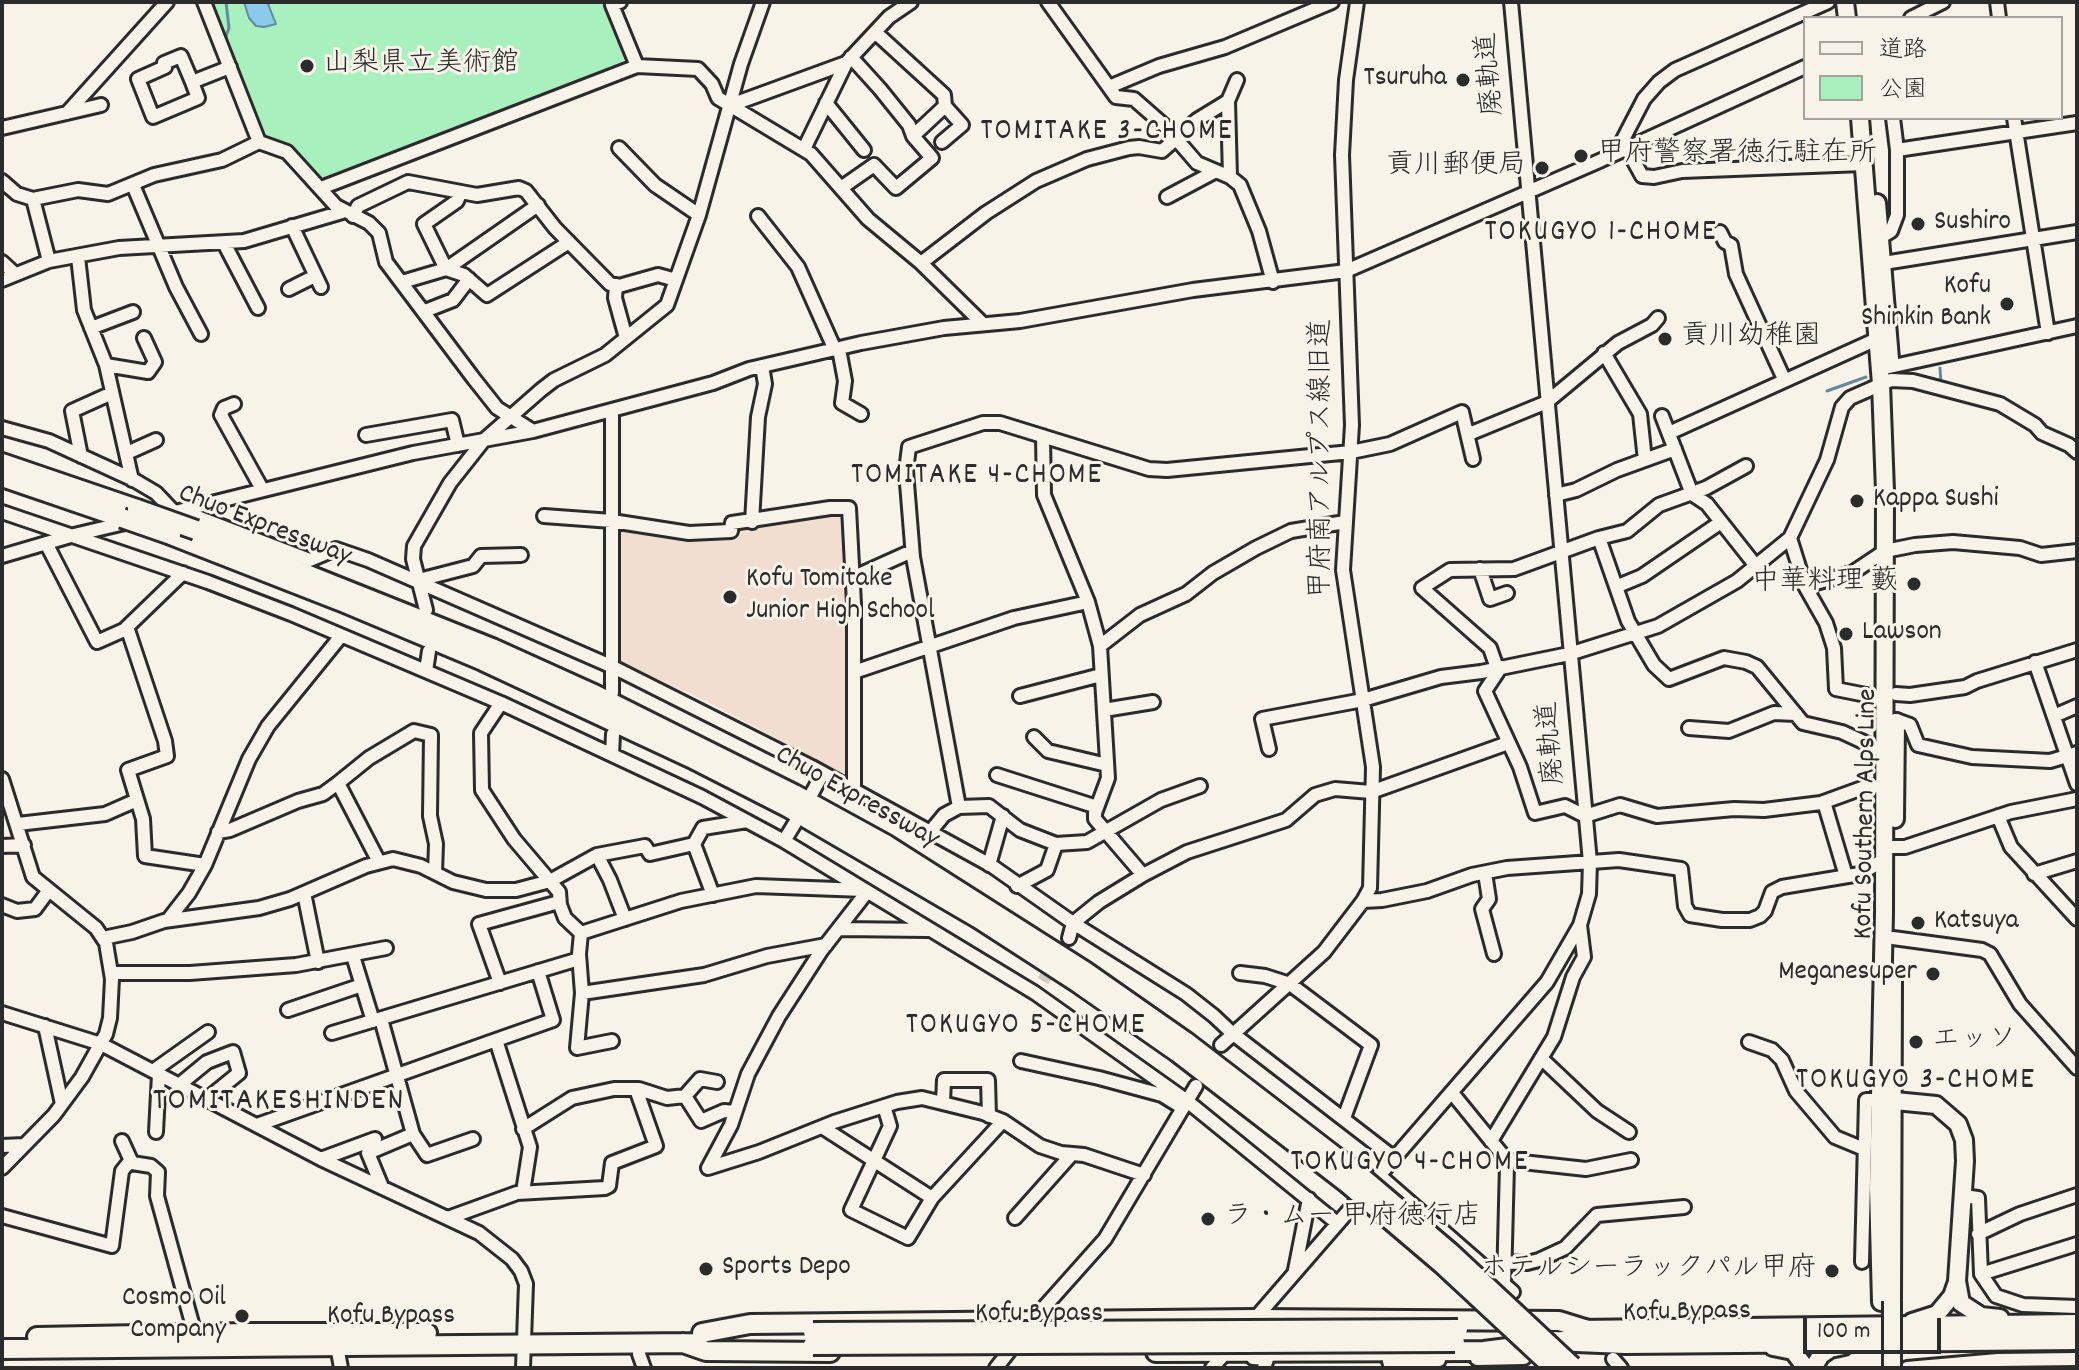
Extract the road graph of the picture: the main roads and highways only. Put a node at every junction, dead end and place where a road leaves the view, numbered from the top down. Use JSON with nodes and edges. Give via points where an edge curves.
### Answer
{"nodes":[{"id":1,"x":1860,"y":120,"type":"edge"},
{"id":2,"x":1869,"y":120,"type":"edge"},
{"id":3,"x":1886,"y":375,"type":"junction"},
{"id":4,"x":2,"y":463,"type":"edge"},
{"id":5,"x":2,"y":477,"type":"edge"},
{"id":6,"x":130,"y":513,"type":"junction"},
{"id":7,"x":1891,"y":696,"type":"junction"},
{"id":8,"x":1888,"y":851,"type":"junction"},
{"id":9,"x":1887,"y":1100,"type":"junction"},
{"id":10,"x":1353,"y":1179,"type":"junction"},
{"id":11,"x":1957,"y":1281,"type":"junction"},
{"id":12,"x":1887,"y":1302,"type":"junction"},
{"id":13,"x":2042,"y":1315,"type":"junction"},
{"id":14,"x":2077,"y":1324,"type":"edge"},
{"id":15,"x":1898,"y":1325,"type":"junction"},
{"id":16,"x":1588,"y":1330,"type":"junction"},
{"id":17,"x":702,"y":1333,"type":"junction"},
{"id":18,"x":1456,"y":1335,"type":"junction"},
{"id":19,"x":2,"y":1337,"type":"edge"},
{"id":20,"x":813,"y":1338,"type":"junction"},
{"id":21,"x":525,"y":1340,"type":"junction"},
{"id":22,"x":1865,"y":1340,"type":"junction"},
{"id":23,"x":1564,"y":1341,"type":"junction"},
{"id":24,"x":683,"y":1343,"type":"junction"},
{"id":25,"x":2077,"y":1343,"type":"edge"},
{"id":26,"x":1625,"y":1344,"type":"junction"},
{"id":27,"x":2,"y":1349,"type":"edge"},
{"id":28,"x":1524,"y":1358,"type":"edge"},
{"id":29,"x":1002,"y":1360,"type":"edge"},
{"id":30,"x":1567,"y":1367,"type":"edge"},
{"id":31,"x":1806,"y":1368,"type":"edge"},
{"id":32,"x":1813,"y":1368,"type":"edge"},
{"id":33,"x":1882,"y":1368,"type":"edge"},
{"id":34,"x":1892,"y":1368,"type":"edge"}],
"edges":[{"from":1,"to":3,"type":"main road","name":"Kofu Southern Alps Line","via":[[1877,339]]},
{"from":2,"to":3,"type":"main road","name":"Kofu Southern Alps Line","via":[[1884,263]]},
{"from":3,"to":7,"type":"main road","name":"Kofu Southern Alps Line"},
{"from":4,"to":6,"type":"highway","name":"Chuo Expressway"},
{"from":5,"to":6,"type":"highway","name":"Chuo Expressway"},
{"from":6,"to":10,"type":"highway","name":"Chuo Expressway","bridge":true,"via":[[171,535],[483,661],[787,807],[1078,983]]},
{"from":6,"to":10,"type":"highway","name":"Chuo Expressway","bridge":true,"via":[[196,530],[570,683],[887,845],[1185,1041]]},
{"from":7,"to":8,"type":"main road","name":"Kofu Southern Alps Line","via":[[1884,786]]},
{"from":7,"to":8,"type":"main road","name":"Kofu Southern Alps Line","via":[[1896,720]]},
{"from":8,"to":9,"type":"main road","name":"Kofu Southern Alps Line"},
{"from":8,"to":9,"type":"main road","name":"Kofu Southern Alps Line","via":[[1893,938]]},
{"from":9,"to":11,"type":"main road","via":[[1936,1105],[1958,1124],[1964,1140]]},
{"from":9,"to":12,"type":"main road","name":"Kofu Southern Alps Line"},
{"from":10,"to":30,"type":"highway","name":"Chuo Expressway","bridge":true,"via":[[1442,1264]]},
{"from":11,"to":13,"type":"main road","via":[[1961,1303],[1981,1316]]},
{"from":11,"to":15,"type":"main road","via":[[1937,1314]]},
{"from":12,"to":33,"type":"main road","name":"Kofu Southern Alps Line"},
{"from":12,"to":34,"type":"main road","name":"Kofu Southern Alps Line","bridge":true},
{"from":13,"to":14,"type":"highway","name":"Kofu Bypass"},
{"from":13,"to":15,"type":"highway","name":"Kofu Bypass"},
{"from":15,"to":16,"type":"highway","name":"Kofu Bypass"},
{"from":16,"to":17,"type":"highway","via":[[1559,1321],[1255,1319],[750,1324]]},
{"from":16,"to":18,"type":"highway","name":"Kofu Bypass"},
{"from":17,"to":20,"type":"highway","name":"Kofu Bypass"},
{"from":17,"to":21,"type":"highway","name":"Kofu Bypass"},
{"from":18,"to":20,"type":"highway","name":"Kofu Bypass","bridge":true},
{"from":18,"to":23,"type":"highway","name":"Kofu Bypass"},
{"from":19,"to":21,"type":"highway","name":"Kofu Bypass","via":[[195,1334]]},
{"from":20,"to":24,"type":"highway","name":"Kofu Bypass"},
{"from":21,"to":24,"type":"highway","name":"Kofu Bypass"},
{"from":21,"to":27,"type":"highway","name":"Kofu Bypass"},
{"from":22,"to":25,"type":"highway","name":"Kofu Bypass"},
{"from":22,"to":26,"type":"highway","name":"Kofu Bypass"},
{"from":22,"to":32,"type":"main road","via":[[1830,1349]]},
{"from":23,"to":26,"type":"highway","name":"Kofu Bypass"},
{"from":23,"to":28,"type":"highway"},
{"from":24,"to":29,"type":"highway","via":[[706,1351]]},
{"from":26,"to":31,"type":"main road","via":[[1785,1348]]},
{"from":28,"to":29,"type":"highway","via":[[1484,1351]]}]}
